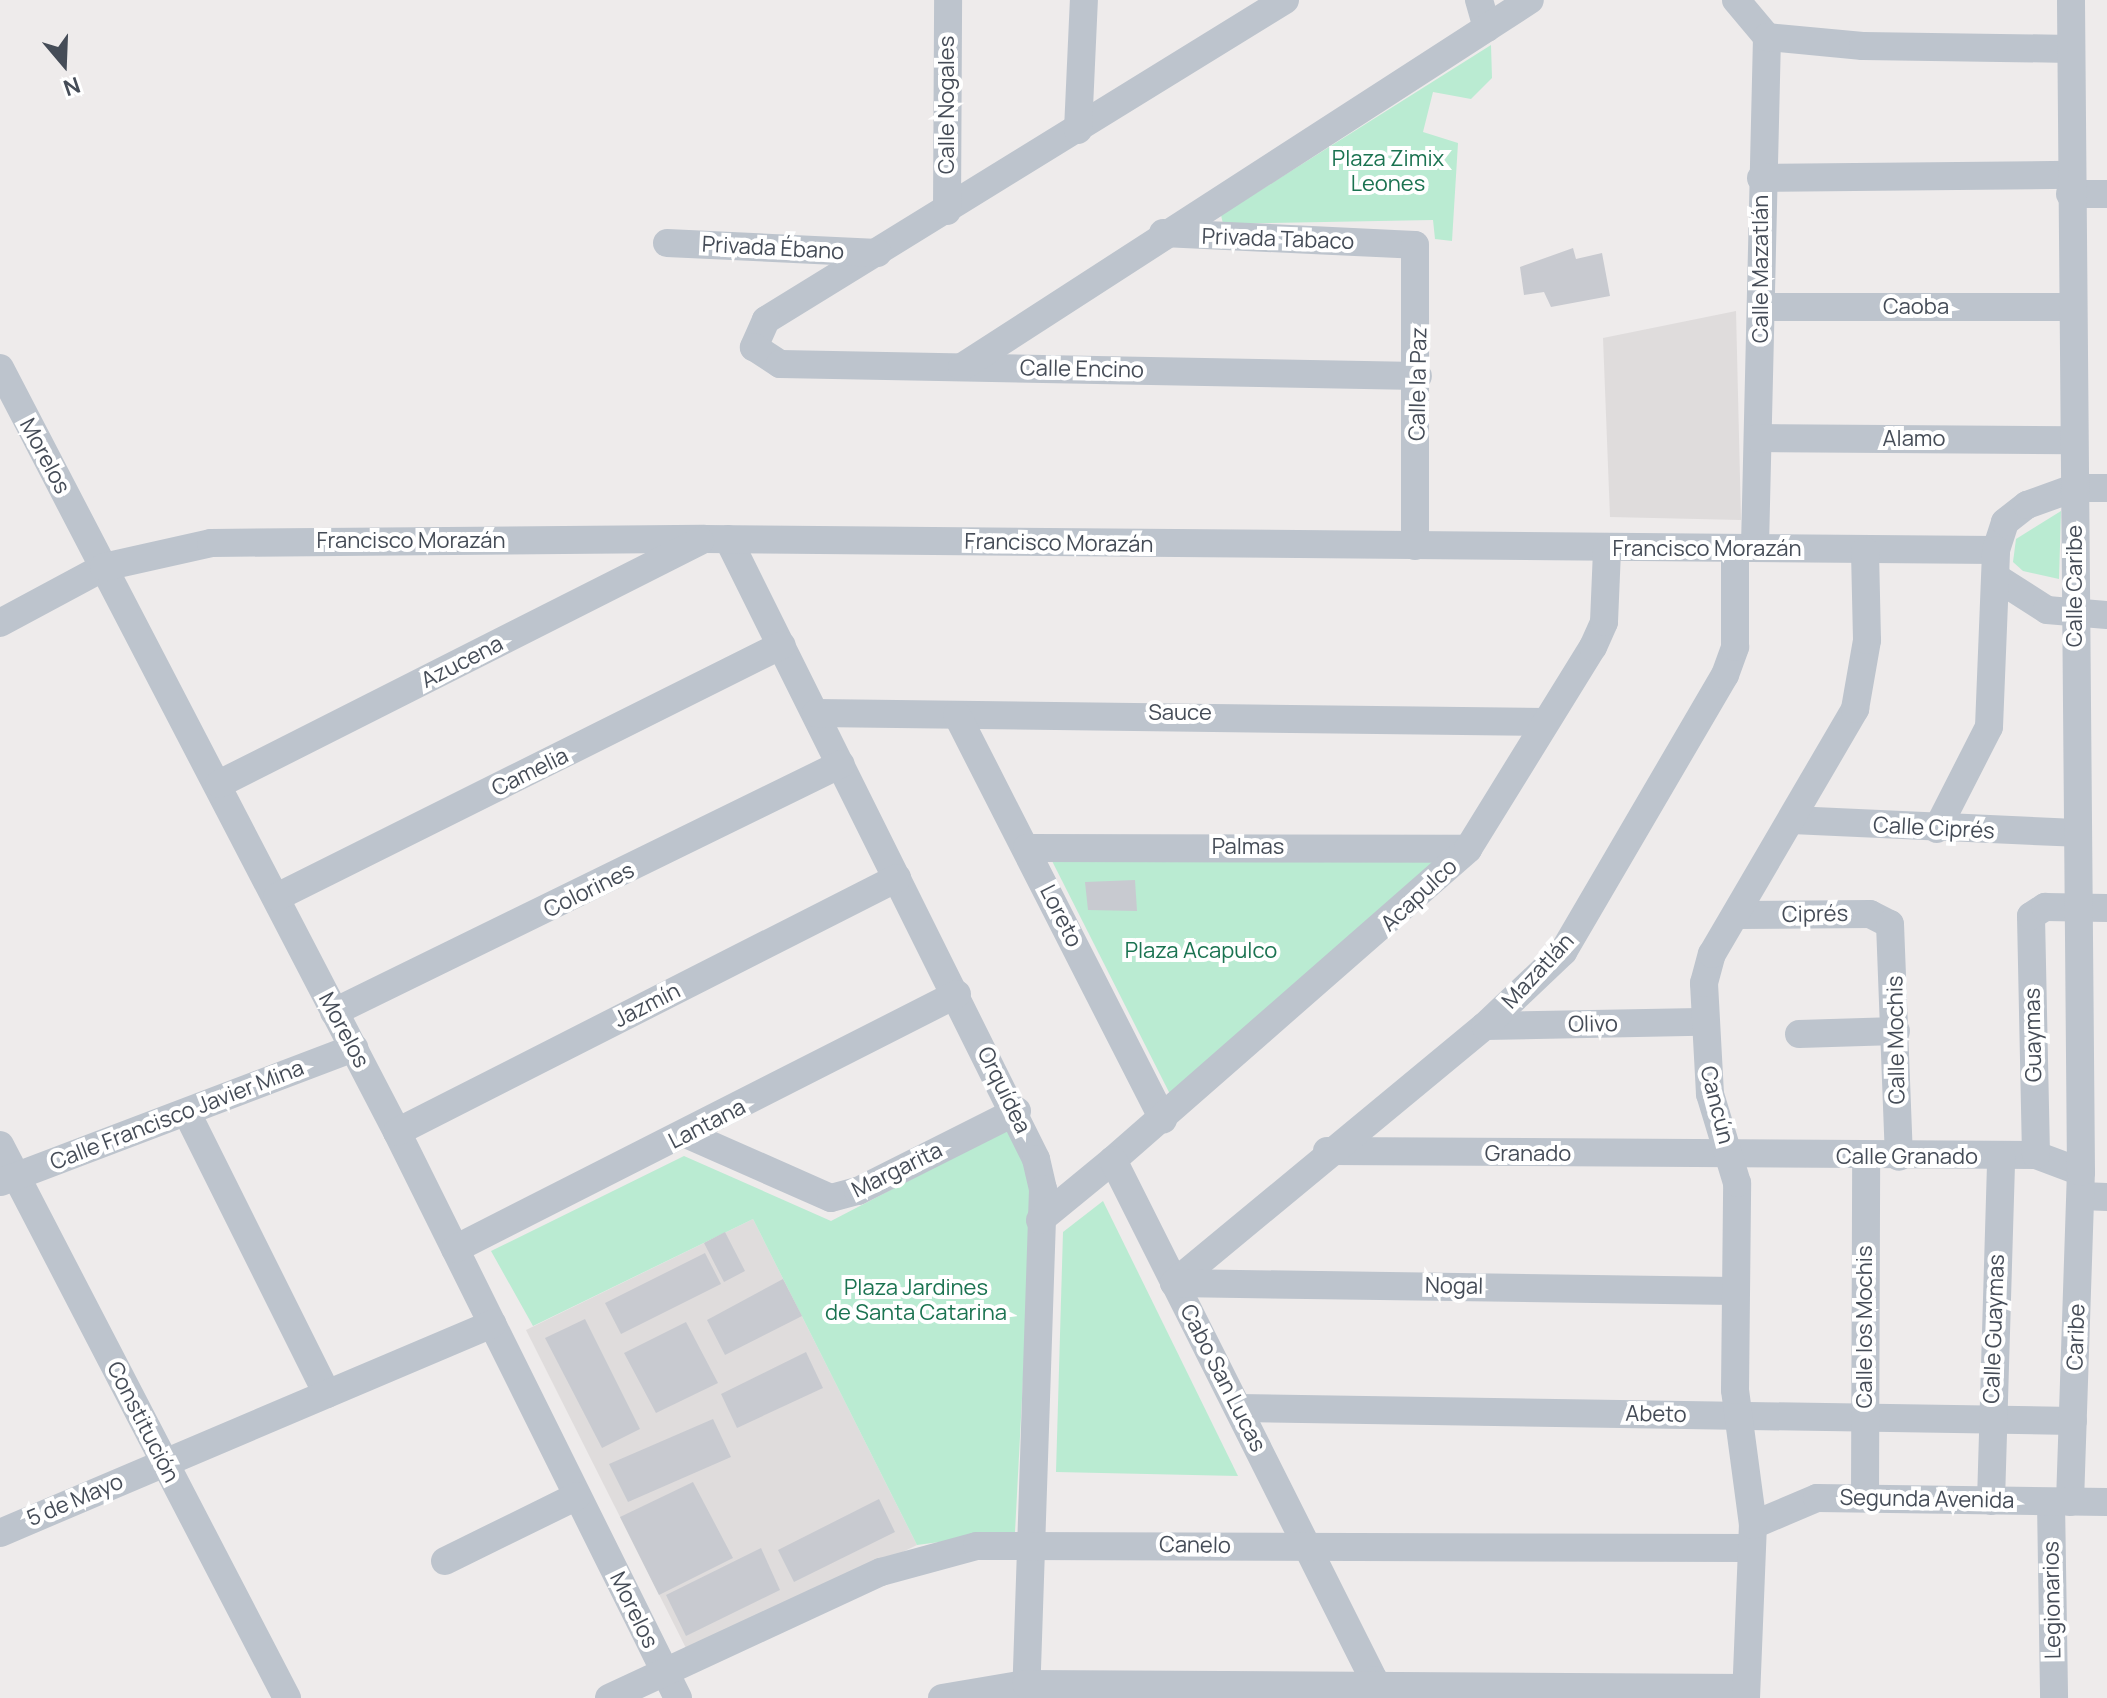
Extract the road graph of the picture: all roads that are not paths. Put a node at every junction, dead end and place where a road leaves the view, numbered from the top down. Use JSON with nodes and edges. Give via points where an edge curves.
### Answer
{"nodes":[{"id":1,"x":948,"y":0,"type":"edge"},
{"id":2,"x":1084,"y":0,"type":"edge"},
{"id":3,"x":1285,"y":0,"type":"edge"},
{"id":4,"x":1479,"y":0,"type":"edge"},
{"id":5,"x":1530,"y":0,"type":"edge"},
{"id":6,"x":1736,"y":0,"type":"edge"},
{"id":7,"x":2071,"y":0,"type":"edge"},
{"id":8,"x":1487,"y":28,"type":"junction"},
{"id":9,"x":1767,"y":37,"type":"junction"},
{"id":10,"x":2071,"y":49,"type":"junction"},
{"id":11,"x":1078,"y":130,"type":"junction"},
{"id":12,"x":1761,"y":178,"type":"junction"},
{"id":13,"x":2070,"y":184,"type":"junction"},
{"id":14,"x":2107,"y":194,"type":"edge"},
{"id":15,"x":947,"y":211,"type":"junction"},
{"id":16,"x":1163,"y":233,"type":"junction"},
{"id":17,"x":667,"y":243,"type":"dead end"},
{"id":18,"x":1392,"y":243,"type":"joint"},
{"id":19,"x":878,"y":253,"type":"junction"},
{"id":20,"x":1761,"y":307,"type":"junction"},
{"id":21,"x":2070,"y":307,"type":"junction"},
{"id":22,"x":962,"y":367,"type":"junction"},
{"id":23,"x":0,"y":368,"type":"edge"},
{"id":24,"x":1418,"y":376,"type":"junction"},
{"id":25,"x":10,"y":413,"type":"edge"},
{"id":26,"x":1758,"y":438,"type":"junction"},
{"id":27,"x":2070,"y":440,"type":"junction"},
{"id":28,"x":2074,"y":488,"type":"junction"},
{"id":29,"x":2107,"y":488,"type":"edge"},
{"id":30,"x":716,"y":539,"type":"junction"},
{"id":31,"x":1415,"y":546,"type":"junction"},
{"id":32,"x":1745,"y":548,"type":"junction"},
{"id":33,"x":1607,"y":549,"type":"junction"},
{"id":34,"x":1996,"y":550,"type":"junction"},
{"id":35,"x":1865,"y":551,"type":"junction"},
{"id":36,"x":104,"y":567,"type":"junction"},
{"id":37,"x":1997,"y":578,"type":"junction"},
{"id":38,"x":2075,"y":615,"type":"junction"},
{"id":39,"x":2107,"y":615,"type":"edge"},
{"id":40,"x":0,"y":623,"type":"edge"},
{"id":41,"x":782,"y":645,"type":"junction"},
{"id":42,"x":816,"y":713,"type":"junction"},
{"id":43,"x":957,"y":715,"type":"junction"},
{"id":44,"x":1545,"y":722,"type":"junction"},
{"id":45,"x":841,"y":764,"type":"junction"},
{"id":46,"x":219,"y":784,"type":"junction"},
{"id":47,"x":1792,"y":820,"type":"junction"},
{"id":48,"x":1937,"y":829,"type":"junction"},
{"id":49,"x":2076,"y":833,"type":"junction"},
{"id":50,"x":1027,"y":848,"type":"junction"},
{"id":51,"x":1468,"y":849,"type":"junction"},
{"id":52,"x":897,"y":878,"type":"junction"},
{"id":53,"x":277,"y":897,"type":"junction"},
{"id":54,"x":2077,"y":907,"type":"junction"},
{"id":55,"x":2107,"y":908,"type":"edge"},
{"id":56,"x":1736,"y":915,"type":"junction"},
{"id":57,"x":1890,"y":924,"type":"joint"},
{"id":58,"x":957,"y":994,"type":"junction"},
{"id":59,"x":334,"y":1012,"type":"junction"},
{"id":60,"x":1700,"y":1022,"type":"junction"},
{"id":61,"x":1485,"y":1026,"type":"junction"},
{"id":62,"x":1896,"y":1031,"type":"junction"},
{"id":63,"x":1799,"y":1034,"type":"dead end"},
{"id":64,"x":354,"y":1048,"type":"junction"},
{"id":65,"x":1017,"y":1111,"type":"junction"},
{"id":66,"x":187,"y":1113,"type":"junction"},
{"id":67,"x":1163,"y":1120,"type":"junction"},
{"id":68,"x":397,"y":1132,"type":"junction"},
{"id":69,"x":688,"y":1135,"type":"junction"},
{"id":70,"x":0,"y":1145,"type":"edge"},
{"id":71,"x":1327,"y":1151,"type":"junction"},
{"id":72,"x":1730,"y":1155,"type":"junction"},
{"id":73,"x":2036,"y":1155,"type":"junction"},
{"id":74,"x":1866,"y":1157,"type":"junction"},
{"id":75,"x":1899,"y":1157,"type":"junction"},
{"id":76,"x":2001,"y":1157,"type":"junction"},
{"id":77,"x":1113,"y":1160,"type":"junction"},
{"id":78,"x":8,"y":1179,"type":"edge"},
{"id":79,"x":2090,"y":1189,"type":"edge"},
{"id":80,"x":1040,"y":1220,"type":"junction"},
{"id":81,"x":455,"y":1249,"type":"junction"},
{"id":82,"x":1174,"y":1283,"type":"junction"},
{"id":83,"x":1734,"y":1291,"type":"junction"},
{"id":84,"x":492,"y":1324,"type":"junction"},
{"id":85,"x":327,"y":1394,"type":"junction"},
{"id":86,"x":1239,"y":1408,"type":"junction"},
{"id":87,"x":1741,"y":1416,"type":"junction"},
{"id":88,"x":1864,"y":1418,"type":"junction"},
{"id":89,"x":2073,"y":1421,"type":"junction"},
{"id":90,"x":1990,"y":1422,"type":"junction"},
{"id":91,"x":163,"y":1462,"type":"junction"},
{"id":92,"x":577,"y":1496,"type":"junction"},
{"id":93,"x":1865,"y":1496,"type":"junction"},
{"id":94,"x":1991,"y":1501,"type":"junction"},
{"id":95,"x":2061,"y":1502,"type":"junction"},
{"id":96,"x":2107,"y":1502,"type":"edge"},
{"id":97,"x":0,"y":1533,"type":"edge"},
{"id":98,"x":1752,"y":1537,"type":"junction"},
{"id":99,"x":1029,"y":1543,"type":"junction"},
{"id":100,"x":1307,"y":1546,"type":"junction"},
{"id":101,"x":445,"y":1561,"type":"dead end"},
{"id":102,"x":672,"y":1687,"type":"edge"},
{"id":103,"x":1374,"y":1689,"type":"edge"},
{"id":104,"x":1026,"y":1691,"type":"edge"},
{"id":105,"x":1746,"y":1693,"type":"edge"},
{"id":106,"x":287,"y":1698,"type":"edge"},
{"id":107,"x":609,"y":1698,"type":"edge"},
{"id":108,"x":942,"y":1698,"type":"edge"},
{"id":109,"x":2054,"y":1698,"type":"edge"}],
"edges":[{"from":1,"to":15,"type":"street","name":"Calle Nogales"},
{"from":2,"to":11,"type":"street"},
{"from":3,"to":11,"type":"street"},
{"from":4,"to":8,"type":"street"},
{"from":5,"to":8,"type":"street"},
{"from":6,"to":9,"type":"street"},
{"from":7,"to":10,"type":"street","name":"Calle Caribe"},
{"from":8,"to":16,"type":"street"},
{"from":9,"to":10,"type":"street","via":[[1863,46]]},
{"from":9,"to":12,"type":"street","name":"Calle Mazatlán"},
{"from":10,"to":13,"type":"street","name":"Calle Caribe"},
{"from":11,"to":15,"type":"street"},
{"from":12,"to":13,"type":"street"},
{"from":12,"to":20,"type":"street","name":"Calle Mazatlán"},
{"from":13,"to":14,"type":"street"},
{"from":13,"to":21,"type":"street","name":"Calle Caribe"},
{"from":15,"to":19,"type":"street"},
{"from":16,"to":18,"type":"street","name":"Privada Tabaco"},
{"from":16,"to":22,"type":"street"},
{"from":17,"to":19,"type":"street","name":"Privada Ébano"},
{"from":18,"to":24,"type":"street","name":"Calle la Paz","via":[[1419,252]]},
{"from":19,"to":22,"type":"street","name":"Calle Encino","via":[[766,320],[754,347],[762,359],[780,364]]},
{"from":20,"to":21,"type":"street","name":"Caoba"},
{"from":20,"to":26,"type":"street","name":"Calle Mazatlán"},
{"from":21,"to":27,"type":"street","name":"Calle Caribe"},
{"from":22,"to":24,"type":"street","name":"Calle Encino"},
{"from":23,"to":25,"type":"street","name":"Morelos"},
{"from":24,"to":31,"type":"street","name":"Calle la Paz"},
{"from":25,"to":36,"type":"street","name":"Morelos"},
{"from":26,"to":27,"type":"street","name":"Alamo"},
{"from":26,"to":32,"type":"street","name":"Calle Mazatlán"},
{"from":27,"to":28,"type":"street","name":"Calle Caribe"},
{"from":28,"to":29,"type":"street"},
{"from":28,"to":34,"type":"street","via":[[2005,522]]},
{"from":28,"to":38,"type":"street","name":"Calle Caribe"},
{"from":30,"to":31,"type":"street","name":"Francisco Morazán"},
{"from":30,"to":36,"type":"street","name":"Francisco Morazán","via":[[251,540]]},
{"from":30,"to":41,"type":"street","name":"Orquídea"},
{"from":30,"to":46,"type":"street","name":"Azucena"},
{"from":31,"to":33,"type":"street","name":"Francisco Morazán"},
{"from":32,"to":33,"type":"street","name":"Francisco Morazán"},
{"from":32,"to":35,"type":"street","name":"Francisco Morazán"},
{"from":32,"to":61,"type":"street","name":"Mazatlán","via":[[1735,647],[1725,675],[1570,941]]},
{"from":33,"to":44,"type":"street","name":"Acapulco","via":[[1604,622]]},
{"from":34,"to":35,"type":"street","name":"Francisco Morazán"},
{"from":34,"to":37,"type":"street"},
{"from":35,"to":47,"type":"street","name":"Cancún","via":[[1867,640],[1855,709]]},
{"from":36,"to":40,"type":"street","name":"Francisco Morazán"},
{"from":36,"to":46,"type":"street","name":"Morelos"},
{"from":37,"to":38,"type":"street","via":[[2047,610]]},
{"from":37,"to":48,"type":"street","via":[[1989,727]]},
{"from":38,"to":39,"type":"street"},
{"from":38,"to":49,"type":"street","name":"Calle Caribe"},
{"from":41,"to":42,"type":"street","name":"Orquídea"},
{"from":41,"to":53,"type":"street","name":"Camelia"},
{"from":42,"to":43,"type":"street","name":"Sauce"},
{"from":42,"to":45,"type":"street","name":"Orquídea"},
{"from":43,"to":44,"type":"street","name":"Sauce"},
{"from":43,"to":50,"type":"street","name":"Loreto"},
{"from":44,"to":51,"type":"street","name":"Acapulco"},
{"from":45,"to":52,"type":"street","name":"Orquídea"},
{"from":45,"to":59,"type":"street","name":"Colorines"},
{"from":46,"to":53,"type":"street","name":"Morelos"},
{"from":47,"to":48,"type":"street","name":"Calle Ciprés"},
{"from":47,"to":56,"type":"street","name":"Cancún"},
{"from":48,"to":49,"type":"street","name":"Calle Ciprés"},
{"from":49,"to":54,"type":"street","name":"Calle Caribe"},
{"from":50,"to":51,"type":"street","name":"Palmas"},
{"from":50,"to":67,"type":"street","name":"Loreto"},
{"from":51,"to":67,"type":"street","name":"Acapulco"},
{"from":52,"to":58,"type":"street","name":"Orquídea"},
{"from":52,"to":68,"type":"street","name":"Jazmín"},
{"from":53,"to":59,"type":"street","name":"Morelos"},
{"from":54,"to":55,"type":"street"},
{"from":54,"to":73,"type":"street","name":"Guaymas","via":[[2045,907],[2031,916]]},
{"from":54,"to":79,"type":"street","name":"Calle Caribe"},
{"from":56,"to":57,"type":"street","name":"Ciprés","via":[[1870,914]]},
{"from":56,"to":60,"type":"street","name":"Cancún","via":[[1712,954]]},
{"from":57,"to":62,"type":"street","name":"Calle Mochis"},
{"from":58,"to":65,"type":"street","name":"Orquídea"},
{"from":58,"to":69,"type":"street","name":"Lantana"},
{"from":59,"to":64,"type":"street","name":"Morelos"},
{"from":60,"to":61,"type":"street","name":"Olivo"},
{"from":60,"to":72,"type":"street","name":"Cancún","via":[[1710,1094]]},
{"from":61,"to":71,"type":"street","name":"Mazatlán"},
{"from":62,"to":63,"type":"street"},
{"from":62,"to":75,"type":"street","name":"Calle Mochis"},
{"from":64,"to":66,"type":"street","name":"Calle Francisco Javier Mina"},
{"from":64,"to":68,"type":"street","name":"Morelos"},
{"from":65,"to":69,"type":"street","name":"Margarita","via":[[831,1198]]},
{"from":65,"to":80,"type":"street","name":"Orquídea","via":[[1043,1189]]},
{"from":66,"to":78,"type":"street","name":"Calle Francisco Javier Mina"},
{"from":66,"to":85,"type":"street"},
{"from":67,"to":77,"type":"street","name":"Acapulco"},
{"from":68,"to":81,"type":"street","name":"Morelos"},
{"from":69,"to":81,"type":"street","name":"Lantana"},
{"from":70,"to":78,"type":"street","name":"Constitución"},
{"from":71,"to":72,"type":"street","name":"Granado"},
{"from":71,"to":82,"type":"street","name":"Mazatlán"},
{"from":72,"to":74,"type":"street","name":"Calle Granado"},
{"from":72,"to":83,"type":"street","name":"Cancún","via":[[1737,1183]]},
{"from":73,"to":76,"type":"street","name":"Calle Granado"},
{"from":73,"to":79,"type":"street","name":"Calle Granado"},
{"from":74,"to":75,"type":"street","name":"Calle Granado"},
{"from":74,"to":88,"type":"street","name":"Calle los Mochis"},
{"from":75,"to":76,"type":"street","name":"Calle Granado"},
{"from":76,"to":90,"type":"street","name":"Calle Guaymas"},
{"from":77,"to":80,"type":"street"},
{"from":77,"to":82,"type":"street","name":"Cabo San Lucas"},
{"from":78,"to":91,"type":"street","name":"Constitución"},
{"from":79,"to":89,"type":"street","name":"Caribe"},
{"from":80,"to":99,"type":"street","name":"Orquídea"},
{"from":81,"to":84,"type":"street","name":"Morelos"},
{"from":82,"to":83,"type":"street","name":"Nogal"},
{"from":82,"to":86,"type":"street","name":"Cabo San Lucas"},
{"from":83,"to":87,"type":"street","name":"Cancún"},
{"from":84,"to":85,"type":"street","name":"5 de Mayo"},
{"from":84,"to":92,"type":"street","name":"Morelos"},
{"from":85,"to":91,"type":"street","name":"5 de Mayo"},
{"from":86,"to":87,"type":"street","name":"Abeto"},
{"from":86,"to":100,"type":"street","name":"Cabo San Lucas"},
{"from":87,"to":88,"type":"street","name":"Abeto"},
{"from":87,"to":98,"type":"street","name":"Cancún"},
{"from":88,"to":90,"type":"street","name":"Abeto"},
{"from":88,"to":93,"type":"street","name":"Calle los Mochis"},
{"from":89,"to":90,"type":"street","name":"Abeto"},
{"from":89,"to":95,"type":"street","name":"Caribe"},
{"from":90,"to":94,"type":"street","name":"Calle Guaymas"},
{"from":91,"to":97,"type":"street","name":"5 de Mayo"},
{"from":91,"to":106,"type":"street","name":"Constitución"},
{"from":92,"to":101,"type":"street"},
{"from":92,"to":102,"type":"street","name":"Morelos"},
{"from":93,"to":94,"type":"street","name":"Segunda Avenida"},
{"from":93,"to":98,"type":"street","name":"Segunda Avenida","via":[[1817,1498]]},
{"from":94,"to":95,"type":"street","name":"Segunda Avenida"},
{"from":95,"to":96,"type":"street","name":"Segunda Avenida"},
{"from":95,"to":109,"type":"street","name":"Legionarios"},
{"from":98,"to":100,"type":"street","name":"Canelo"},
{"from":98,"to":105,"type":"street","name":"Cancún"},
{"from":99,"to":100,"type":"street","name":"Canelo"},
{"from":99,"to":102,"type":"street","name":"Canelo","via":[[912,1560]]},
{"from":99,"to":104,"type":"street","name":"Orquídea"},
{"from":100,"to":103,"type":"street","name":"Cabo San Lucas"},
{"from":102,"to":107,"type":"street","name":"Canelo"},
{"from":103,"to":104,"type":"street"},
{"from":103,"to":105,"type":"street"},
{"from":104,"to":108,"type":"street"}]}
